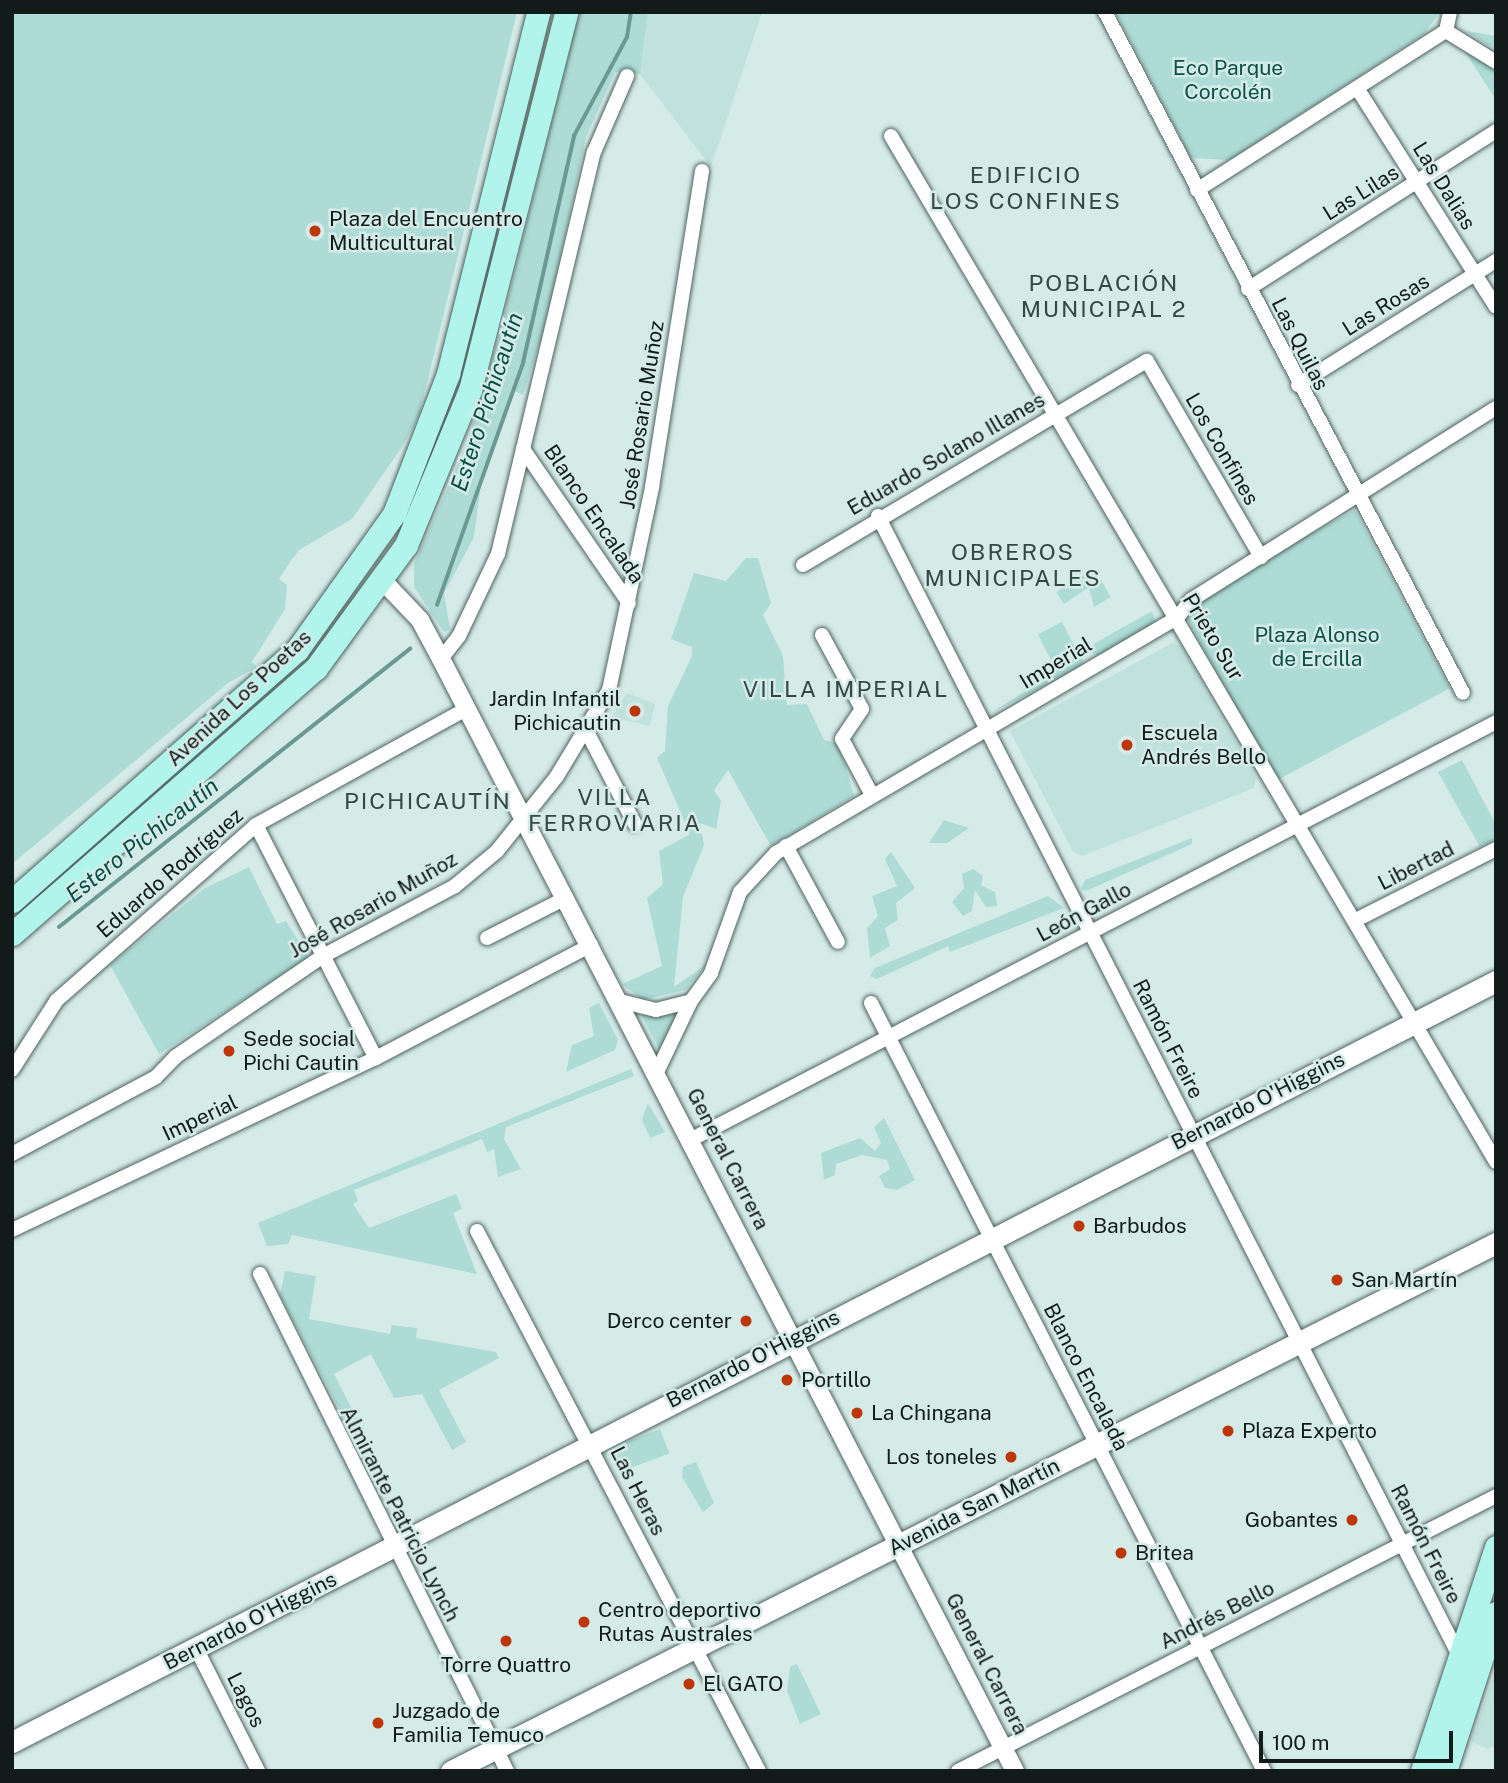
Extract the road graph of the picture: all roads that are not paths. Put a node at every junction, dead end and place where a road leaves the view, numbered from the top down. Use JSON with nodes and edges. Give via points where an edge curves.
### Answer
{"nodes":[{"id":1,"x":538,"y":12,"type":"edge"},
{"id":2,"x":566,"y":12,"type":"edge"},
{"id":3,"x":1105,"y":12,"type":"edge"},
{"id":4,"x":1450,"y":12,"type":"edge"},
{"id":5,"x":1446,"y":30,"type":"junction"},
{"id":6,"x":1496,"y":62,"type":"edge"},
{"id":7,"x":627,"y":76,"type":"dead end"},
{"id":8,"x":1357,"y":89,"type":"junction"},
{"id":9,"x":1496,"y":131,"type":"edge"},
{"id":10,"x":891,"y":136,"type":"dead end"},
{"id":11,"x":702,"y":171,"type":"dead end"},
{"id":12,"x":1417,"y":183,"type":"junction"},
{"id":13,"x":1197,"y":190,"type":"junction"},
{"id":14,"x":1496,"y":261,"type":"edge"},
{"id":15,"x":1475,"y":274,"type":"junction"},
{"id":16,"x":1248,"y":289,"type":"junction"},
{"id":17,"x":1496,"y":307,"type":"edge"},
{"id":18,"x":1147,"y":361,"type":"joint"},
{"id":19,"x":1298,"y":385,"type":"junction"},
{"id":20,"x":1496,"y":408,"type":"edge"},
{"id":21,"x":1056,"y":420,"type":"junction"},
{"id":22,"x":523,"y":449,"type":"junction"},
{"id":23,"x":1356,"y":499,"type":"junction"},
{"id":24,"x":394,"y":514,"type":"junction"},
{"id":25,"x":878,"y":516,"type":"junction"},
{"id":26,"x":1261,"y":557,"type":"junction"},
{"id":27,"x":803,"y":565,"type":"dead end"},
{"id":28,"x":383,"y":581,"type":"junction"},
{"id":29,"x":629,"y":604,"type":"junction"},
{"id":30,"x":1177,"y":618,"type":"junction"},
{"id":31,"x":822,"y":635,"type":"dead end"},
{"id":32,"x":440,"y":659,"type":"junction"},
{"id":33,"x":1463,"y":693,"type":"dead end"},
{"id":34,"x":466,"y":709,"type":"junction"},
{"id":35,"x":1496,"y":722,"type":"edge"},
{"id":36,"x":987,"y":728,"type":"junction"},
{"id":37,"x":586,"y":730,"type":"junction"},
{"id":38,"x":872,"y":795,"type":"junction"},
{"id":39,"x":524,"y":818,"type":"junction"},
{"id":40,"x":635,"y":824,"type":"dead end"},
{"id":41,"x":1299,"y":824,"type":"junction"},
{"id":42,"x":256,"y":825,"type":"junction"},
{"id":43,"x":786,"y":846,"type":"junction"},
{"id":44,"x":1496,"y":849,"type":"edge"},
{"id":45,"x":566,"y":898,"type":"junction"},
{"id":46,"x":12,"y":901,"type":"edge"},
{"id":47,"x":1356,"y":920,"type":"junction"},
{"id":48,"x":1091,"y":932,"type":"junction"},
{"id":49,"x":12,"y":934,"type":"edge"},
{"id":50,"x":487,"y":938,"type":"dead end"},
{"id":51,"x":838,"y":942,"type":"dead end"},
{"id":52,"x":591,"y":945,"type":"junction"},
{"id":53,"x":323,"y":956,"type":"junction"},
{"id":54,"x":1496,"y":981,"type":"edge"},
{"id":55,"x":691,"y":1000,"type":"junction"},
{"id":56,"x":620,"y":1001,"type":"junction"},
{"id":57,"x":871,"y":1003,"type":"dead end"},
{"id":58,"x":1414,"y":1021,"type":"junction"},
{"id":59,"x":889,"y":1039,"type":"junction"},
{"id":60,"x":376,"y":1058,"type":"junction"},
{"id":61,"x":12,"y":1070,"type":"edge"},
{"id":62,"x":657,"y":1072,"type":"junction"},
{"id":63,"x":1194,"y":1134,"type":"junction"},
{"id":64,"x":692,"y":1139,"type":"junction"},
{"id":65,"x":12,"y":1154,"type":"edge"},
{"id":66,"x":1496,"y":1162,"type":"edge"},
{"id":67,"x":12,"y":1230,"type":"edge"},
{"id":68,"x":477,"y":1231,"type":"dead end"},
{"id":69,"x":992,"y":1238,"type":"junction"},
{"id":70,"x":1496,"y":1243,"type":"edge"},
{"id":71,"x":260,"y":1275,"type":"dead end"},
{"id":72,"x":795,"y":1337,"type":"junction"},
{"id":73,"x":1300,"y":1342,"type":"junction"},
{"id":74,"x":590,"y":1443,"type":"junction"},
{"id":75,"x":1097,"y":1445,"type":"junction"},
{"id":76,"x":1496,"y":1496,"type":"edge"},
{"id":77,"x":901,"y":1544,"type":"junction"},
{"id":78,"x":1402,"y":1544,"type":"junction"},
{"id":79,"x":1496,"y":1547,"type":"edge"},
{"id":80,"x":394,"y":1548,"type":"junction"},
{"id":81,"x":1496,"y":1613,"type":"edge"},
{"id":82,"x":1202,"y":1646,"type":"junction"},
{"id":83,"x":696,"y":1647,"type":"junction"},
{"id":84,"x":196,"y":1648,"type":"junction"},
{"id":85,"x":1460,"y":1655,"type":"junction"},
{"id":86,"x":1471,"y":1689,"type":"junction"},
{"id":87,"x":12,"y":1742,"type":"edge"},
{"id":88,"x":1003,"y":1748,"type":"junction"},
{"id":89,"x":496,"y":1749,"type":"junction"},
{"id":90,"x":258,"y":1771,"type":"edge"},
{"id":91,"x":452,"y":1771,"type":"edge"},
{"id":92,"x":507,"y":1771,"type":"edge"},
{"id":93,"x":759,"y":1771,"type":"edge"},
{"id":94,"x":958,"y":1771,"type":"edge"},
{"id":95,"x":1015,"y":1771,"type":"edge"},
{"id":96,"x":1264,"y":1771,"type":"edge"},
{"id":97,"x":1422,"y":1771,"type":"edge"},
{"id":98,"x":1444,"y":1771,"type":"edge"}],
"edges":[{"from":1,"to":24,"type":"main road","name":"Avenida Los Poetas","via":[[448,374]]},
{"from":2,"to":28,"type":"main road","name":"Avenida Los Poetas","via":[[470,390],[426,504]]},
{"from":3,"to":13,"type":"street","name":"Las Quilas"},
{"from":4,"to":5,"type":"street"},
{"from":5,"to":6,"type":"street"},
{"from":5,"to":8,"type":"street"},
{"from":7,"to":22,"type":"street","via":[[594,152]]},
{"from":8,"to":12,"type":"street","name":"Las Dalias"},
{"from":8,"to":13,"type":"street"},
{"from":9,"to":12,"type":"street","name":"Las Lilas"},
{"from":10,"to":21,"type":"street","name":"Prieto Sur"},
{"from":11,"to":29,"type":"street","name":"José Rosario Muñoz"},
{"from":12,"to":15,"type":"street","name":"Las Dalias"},
{"from":12,"to":16,"type":"street","name":"Las Lilas"},
{"from":13,"to":16,"type":"street","name":"Las Quilas"},
{"from":14,"to":15,"type":"street","name":"Las Rosas"},
{"from":15,"to":17,"type":"street","name":"Las Dalias"},
{"from":15,"to":19,"type":"street","name":"Las Rosas"},
{"from":16,"to":19,"type":"street","name":"Las Quilas"},
{"from":18,"to":21,"type":"street","name":"Eduardo Solano Illanes","via":[[1079,397]]},
{"from":18,"to":26,"type":"street","name":"Los Confines"},
{"from":19,"to":23,"type":"street","name":"Las Quilas"},
{"from":20,"to":23,"type":"street","name":"Imperial"},
{"from":21,"to":25,"type":"street","name":"Eduardo Solano Illanes"},
{"from":21,"to":30,"type":"street","name":"Prieto Sur"},
{"from":22,"to":29,"type":"street","name":"Blanco Encalada"},
{"from":22,"to":32,"type":"street","via":[[490,578]]},
{"from":23,"to":26,"type":"street","name":"Imperial"},
{"from":23,"to":33,"type":"street","name":"Las Quilas"},
{"from":24,"to":28,"type":"main road","via":[[383,542]]},
{"from":24,"to":46,"type":"main road","name":"Avenida Los Poetas","via":[[297,650]]},
{"from":25,"to":27,"type":"street","name":"Eduardo Solano Illanes"},
{"from":25,"to":36,"type":"street","name":"Ramón Freire"},
{"from":26,"to":30,"type":"street","name":"Imperial","via":[[1191,600]]},
{"from":28,"to":32,"type":"street","name":"General Carrera","via":[[419,620]]},
{"from":28,"to":49,"type":"main road","name":"Avenida Los Poetas","via":[[347,632],[271,712]]},
{"from":29,"to":37,"type":"street","name":"José Rosario Muñoz","via":[[609,690]]},
{"from":30,"to":36,"type":"street","name":"Imperial"},
{"from":30,"to":41,"type":"street","name":"Prieto Sur"},
{"from":31,"to":38,"type":"street","via":[[862,709],[842,739]]},
{"from":32,"to":34,"type":"street","name":"General Carrera"},
{"from":34,"to":39,"type":"street","name":"General Carrera"},
{"from":34,"to":42,"type":"street","name":"Eduardo Rodríguez"},
{"from":35,"to":41,"type":"street","name":"León Gallo"},
{"from":36,"to":38,"type":"street","name":"Imperial"},
{"from":36,"to":48,"type":"street","name":"Ramón Freire"},
{"from":37,"to":39,"type":"street","name":"José Rosario Muñoz"},
{"from":37,"to":40,"type":"street"},
{"from":38,"to":43,"type":"street","name":"Imperial"},
{"from":39,"to":45,"type":"street","name":"General Carrera"},
{"from":39,"to":53,"type":"street","name":"José Rosario Muñoz","via":[[455,886]]},
{"from":41,"to":47,"type":"street","name":"Prieto Sur"},
{"from":41,"to":48,"type":"street","name":"León Gallo"},
{"from":42,"to":53,"type":"street"},
{"from":42,"to":61,"type":"street","name":"Eduardo Rodríguez","via":[[57,1000]]},
{"from":43,"to":51,"type":"street"},
{"from":43,"to":55,"type":"street","name":"Imperial","via":[[740,892],[711,973]]},
{"from":44,"to":47,"type":"street","name":"Libertad"},
{"from":45,"to":50,"type":"street"},
{"from":45,"to":52,"type":"street","name":"General Carrera"},
{"from":47,"to":58,"type":"street","name":"Prieto Sur"},
{"from":48,"to":59,"type":"street","name":"León Gallo"},
{"from":48,"to":63,"type":"street","name":"Ramón Freire"},
{"from":52,"to":56,"type":"street","name":"General Carrera"},
{"from":52,"to":60,"type":"street","name":"Imperial"},
{"from":53,"to":60,"type":"street"},
{"from":53,"to":65,"type":"street","name":"José Rosario Muñoz","via":[[175,1057],[156,1077]]},
{"from":54,"to":58,"type":"main road","name":"Bernardo O'Higgins"},
{"from":55,"to":56,"type":"street","via":[[656,1010]]},
{"from":55,"to":62,"type":"street","name":"Imperial"},
{"from":56,"to":62,"type":"street","name":"General Carrera"},
{"from":57,"to":59,"type":"street","name":"Blanco Encalada"},
{"from":58,"to":63,"type":"main road","name":"Bernardo O'Higgins"},
{"from":58,"to":66,"type":"street","name":"Prieto Sur"},
{"from":59,"to":64,"type":"street","name":"León Gallo"},
{"from":59,"to":69,"type":"street","name":"Blanco Encalada"},
{"from":60,"to":67,"type":"street","name":"Imperial"},
{"from":62,"to":64,"type":"street","name":"General Carrera"},
{"from":63,"to":69,"type":"main road","name":"Bernardo O'Higgins"},
{"from":63,"to":73,"type":"street","name":"Ramón Freire"},
{"from":64,"to":72,"type":"street","name":"General Carrera"},
{"from":68,"to":74,"type":"street","name":"Las Heras"},
{"from":69,"to":72,"type":"main road","name":"Bernardo O'Higgins"},
{"from":69,"to":75,"type":"street","name":"Blanco Encalada"},
{"from":70,"to":73,"type":"main road","name":"Avenida San Martín"},
{"from":71,"to":80,"type":"street","name":"Almirante Patricio Lynch"},
{"from":72,"to":74,"type":"main road","name":"Bernardo O'Higgins"},
{"from":72,"to":77,"type":"street","name":"General Carrera"},
{"from":73,"to":75,"type":"main road","name":"Avenida San Martín"},
{"from":73,"to":78,"type":"street","name":"Ramón Freire"},
{"from":74,"to":80,"type":"main road","name":"Bernardo O'Higgins"},
{"from":74,"to":83,"type":"street","name":"Las Heras"},
{"from":75,"to":77,"type":"main road","name":"Avenida San Martín"},
{"from":75,"to":82,"type":"street","name":"Blanco Encalada"},
{"from":76,"to":78,"type":"street","name":"Andrés Bello"},
{"from":77,"to":83,"type":"main road","name":"Avenida San Martín"},
{"from":77,"to":88,"type":"street","name":"General Carrera"},
{"from":78,"to":82,"type":"street","name":"Andrés Bello"},
{"from":78,"to":85,"type":"street","name":"Ramón Freire"},
{"from":79,"to":85,"type":"main road"},
{"from":80,"to":84,"type":"main road","name":"Bernardo O'Higgins"},
{"from":80,"to":89,"type":"street","name":"Almirante Patricio Lynch"},
{"from":81,"to":86,"type":"main road"},
{"from":82,"to":88,"type":"street","name":"Andrés Bello"},
{"from":82,"to":96,"type":"street","name":"Blanco Encalada"},
{"from":83,"to":89,"type":"main road","name":"Avenida San Martín"},
{"from":83,"to":93,"type":"street","name":"Las Heras"},
{"from":84,"to":87,"type":"main road","name":"Bernardo O'Higgins"},
{"from":84,"to":90,"type":"street","name":"Lagos"},
{"from":85,"to":86,"type":"street","name":"Ramón Freire"},
{"from":85,"to":97,"type":"main road"},
{"from":86,"to":98,"type":"main road"},
{"from":88,"to":94,"type":"street","name":"Andrés Bello"},
{"from":88,"to":95,"type":"street","name":"General Carrera"},
{"from":89,"to":91,"type":"main road","name":"Avenida San Martín"},
{"from":89,"to":92,"type":"street","name":"Almirante Patricio Lynch"}]}
